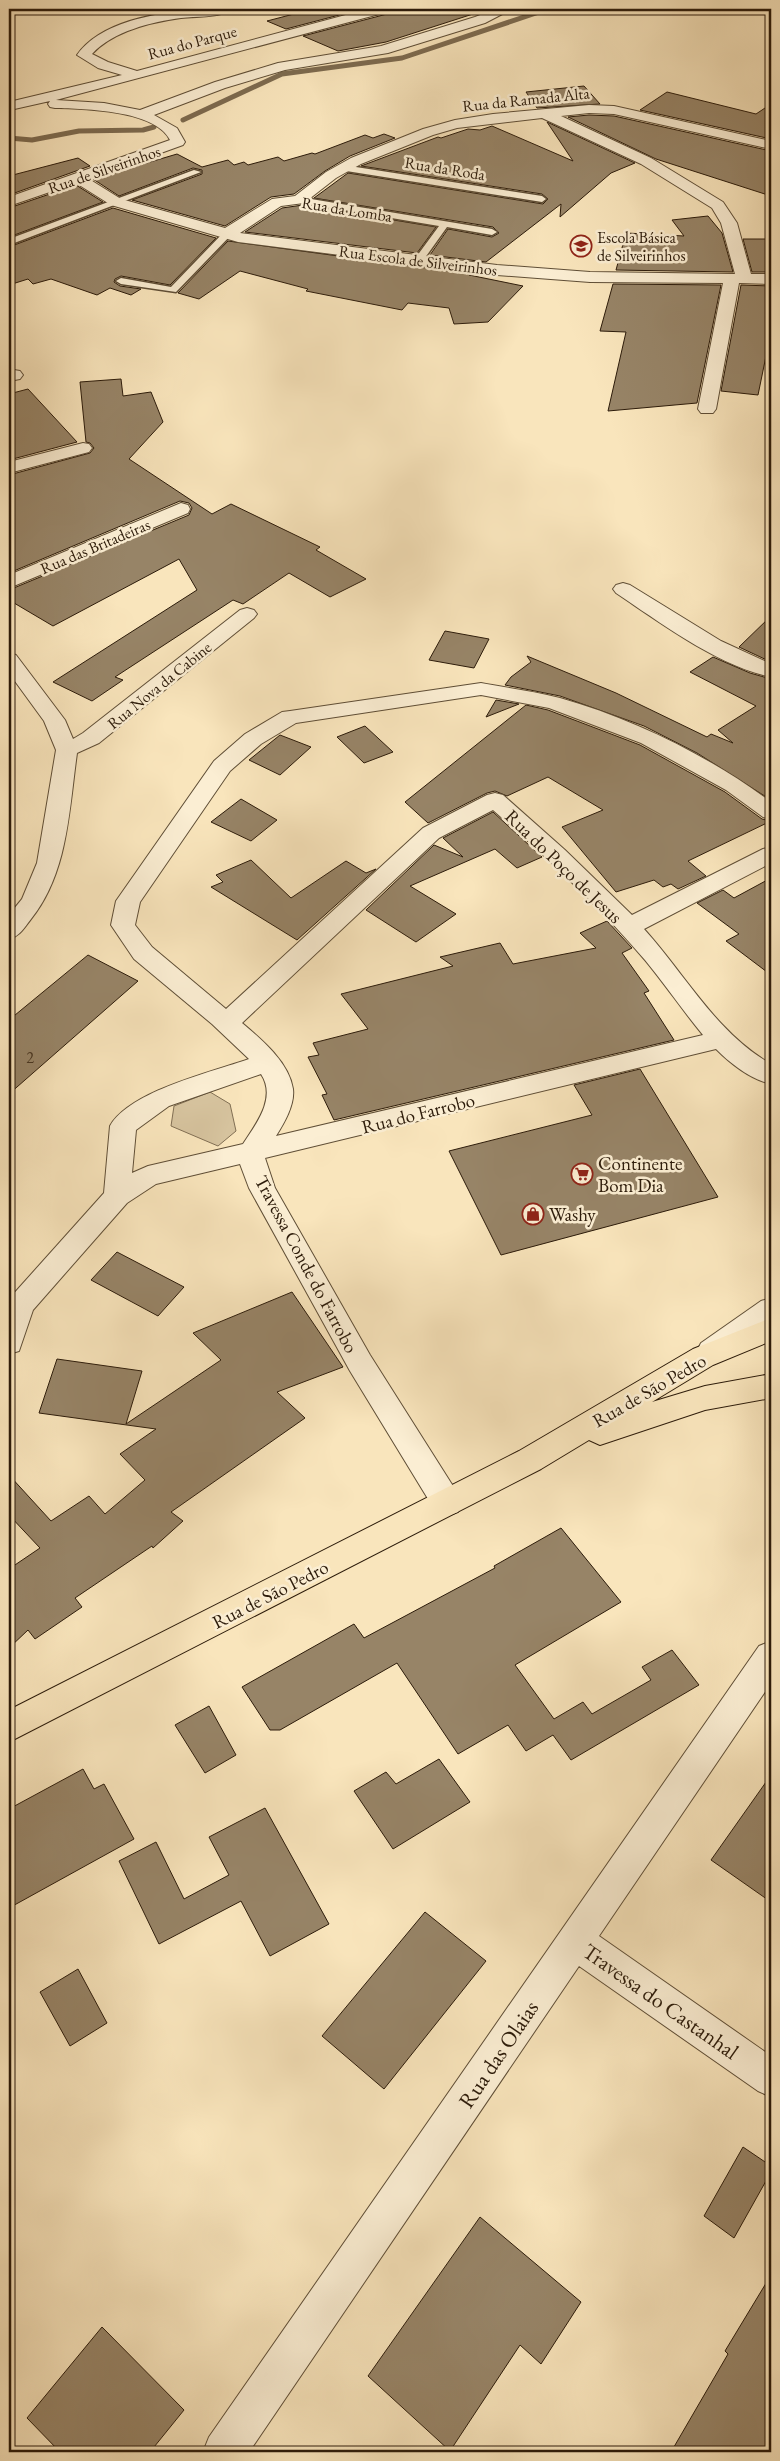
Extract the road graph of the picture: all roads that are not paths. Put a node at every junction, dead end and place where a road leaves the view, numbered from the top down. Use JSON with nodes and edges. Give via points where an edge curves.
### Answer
{"nodes":[{"id":1,"x":259,"y":9,"type":"edge"},
{"id":2,"x":382,"y":9,"type":"edge"},
{"id":3,"x":506,"y":9,"type":"edge"},
{"id":4,"x":222,"y":10,"type":"edge"},
{"id":5,"x":137,"y":75,"type":"junction"},
{"id":6,"x":9,"y":106,"type":"edge"},
{"id":7,"x":542,"y":113,"type":"junction"},
{"id":8,"x":140,"y":115,"type":"junction"},
{"id":9,"x":771,"y":146,"type":"edge"},
{"id":10,"x":343,"y":168,"type":"junction"},
{"id":11,"x":197,"y":172,"type":"dead end"},
{"id":12,"x":78,"y":178,"type":"junction"},
{"id":13,"x":542,"y":199,"type":"dead end"},
{"id":14,"x":299,"y":200,"type":"junction"},
{"id":15,"x":9,"y":202,"type":"edge"},
{"id":16,"x":116,"y":202,"type":"junction"},
{"id":17,"x":445,"y":224,"type":"junction"},
{"id":18,"x":492,"y":232,"type":"dead end"},
{"id":19,"x":227,"y":234,"type":"junction"},
{"id":20,"x":9,"y":242,"type":"edge"},
{"id":21,"x":418,"y":260,"type":"junction"},
{"id":22,"x":738,"y":278,"type":"junction"},
{"id":23,"x":771,"y":279,"type":"edge"},
{"id":24,"x":121,"y":281,"type":"dead end"},
{"id":25,"x":707,"y":409,"type":"dead end"},
{"id":26,"x":83,"y":448,"type":"dead end"},
{"id":27,"x":9,"y":468,"type":"edge"},
{"id":28,"x":180,"y":509,"type":"dead end"},
{"id":29,"x":9,"y":582,"type":"edge"},
{"id":30,"x":623,"y":588,"type":"dead end"},
{"id":31,"x":247,"y":614,"type":"dead end"},
{"id":32,"x":10,"y":661,"type":"edge"},
{"id":33,"x":771,"y":670,"type":"edge"},
{"id":34,"x":67,"y":750,"type":"junction"},
{"id":35,"x":771,"y":812,"type":"edge"},
{"id":36,"x":771,"y":854,"type":"edge"},
{"id":37,"x":628,"y":927,"type":"junction"},
{"id":38,"x":9,"y":931,"type":"edge"},
{"id":39,"x":226,"y":1023,"type":"junction"},
{"id":40,"x":723,"y":1039,"type":"junction"},
{"id":41,"x":267,"y":1062,"type":"junction"},
{"id":42,"x":771,"y":1075,"type":"edge"},
{"id":43,"x":250,"y":1154,"type":"junction"},
{"id":44,"x":117,"y":1196,"type":"junction"},
{"id":45,"x":771,"y":1308,"type":"edge"},
{"id":46,"x":771,"y":1329,"type":"edge"},
{"id":47,"x":9,"y":1343,"type":"edge"},
{"id":48,"x":704,"y":1357,"type":"junction"},
{"id":49,"x":771,"y":1386,"type":"edge"},
{"id":50,"x":530,"y":1460,"type":"junction"},
{"id":51,"x":447,"y":1503,"type":"junction"},
{"id":52,"x":771,"y":1656,"type":"edge"},
{"id":53,"x":9,"y":1727,"type":"edge"},
{"id":54,"x":575,"y":1941,"type":"junction"},
{"id":55,"x":771,"y":2078,"type":"edge"},
{"id":56,"x":224,"y":2452,"type":"edge"}],
"edges":[{"from":1,"to":4,"type":"lane"},
{"from":2,"to":5,"type":"street","name":"Rua do Parque"},
{"from":3,"to":8,"type":"street","via":[[383,50],[283,66]]},
{"from":4,"to":5,"type":"street","via":[[147,22],[109,35],[89,47],[84,55],[103,66]]},
{"from":5,"to":6,"type":"street","name":"Rua do Parque"},
{"from":6,"to":8,"type":"street","via":[[73,104]]},
{"from":7,"to":9,"type":"street","name":"Rua da Ramada Alta","via":[[614,110]]},
{"from":7,"to":10,"type":"street","name":"Rua da Ramada Alta","via":[[455,124]]},
{"from":7,"to":22,"type":"street","via":[[646,161],[718,206],[729,223]]},
{"from":8,"to":12,"type":"street","name":"Rua de Silveirinhos","via":[[166,124],[176,133],[178,142]]},
{"from":10,"to":13,"type":"lane","name":"Rua da Roda"},
{"from":10,"to":14,"type":"street","name":"Rua da Ramada Alta"},
{"from":11,"to":16,"type":"lane"},
{"from":12,"to":15,"type":"street","name":"Rua de Silveirinhos"},
{"from":12,"to":16,"type":"street","name":"Rua Escola de Silveirinhos"},
{"from":14,"to":17,"type":"lane","name":"Rua da Lomba"},
{"from":14,"to":19,"type":"street","name":"Rua da Lomba","via":[[277,202]]},
{"from":16,"to":19,"type":"street","name":"Rua Escola de Silveirinhos"},
{"from":16,"to":20,"type":"lane"},
{"from":17,"to":18,"type":"lane","name":"Rua da Lomba"},
{"from":17,"to":21,"type":"lane"},
{"from":19,"to":21,"type":"street","name":"Rua Escola de Silveirinhos"},
{"from":19,"to":24,"type":"lane","via":[[173,290]]},
{"from":21,"to":22,"type":"street","name":"Rua Escola de Silveirinhos","via":[[590,277]]},
{"from":22,"to":23,"type":"street","name":"Rua Escola de Silveirinhos"},
{"from":22,"to":25,"type":"street"},
{"from":26,"to":27,"type":"street"},
{"from":28,"to":29,"type":"street","name":"Rua das Britadeiras"},
{"from":30,"to":33,"type":"street","via":[[747,662]]},
{"from":31,"to":34,"type":"street","name":"Rua Nova da Cabine","via":[[91,738]]},
{"from":32,"to":34,"type":"street","via":[[54,720]]},
{"from":34,"to":38,"type":"street","via":[[49,863],[32,901]]},
{"from":35,"to":39,"type":"street","name":"Travessa Conde do Farrobo","via":[[734,785],[649,738],[545,702],[481,689],[290,717],[253,739],[222,766],[128,900],[123,925],[143,953]]},
{"from":36,"to":37,"type":"street"},
{"from":37,"to":39,"type":"street","name":"Rua do Poço de Jesus","via":[[542,840],[494,800],[431,833]]},
{"from":37,"to":40,"type":"street","name":"Rua do Poço de Jesus"},
{"from":39,"to":41,"type":"street","name":"Travessa Conde do Farrobo"},
{"from":40,"to":42,"type":"street","name":"Rua do Poço de Jesus","via":[[739,1056]]},
{"from":40,"to":43,"type":"street","name":"Rua do Farrobo"},
{"from":41,"to":43,"type":"street","name":"Travessa Conde do Farrobo","via":[[280,1087],[278,1112]]},
{"from":41,"to":44,"type":"street","via":[[160,1099],[123,1126]]},
{"from":43,"to":44,"type":"street","name":"Rua do Farrobo","via":[[148,1176]]},
{"from":43,"to":51,"type":"street","name":"Travessa Conde do Farrobo","via":[[262,1188],[350,1346]]},
{"from":44,"to":47,"type":"street","name":"Rua do Farrobo","via":[[20,1305]]},
{"from":45,"to":48,"type":"street"},
{"from":46,"to":48,"type":"main road","name":"Rua de São Pedro"},
{"from":48,"to":50,"type":"main road","name":"Rua de São Pedro"},
{"from":49,"to":50,"type":"main road","name":"Rua de São Pedro","via":[[738,1389],[652,1413]]},
{"from":50,"to":51,"type":"main road","name":"Rua de São Pedro"},
{"from":51,"to":53,"type":"main road","name":"Rua de São Pedro"},
{"from":52,"to":54,"type":"street","name":"Rua das Olaias"},
{"from":54,"to":55,"type":"street","name":"Travessa do Castanhal"},
{"from":54,"to":56,"type":"street","name":"Rua das Olaias"}]}
